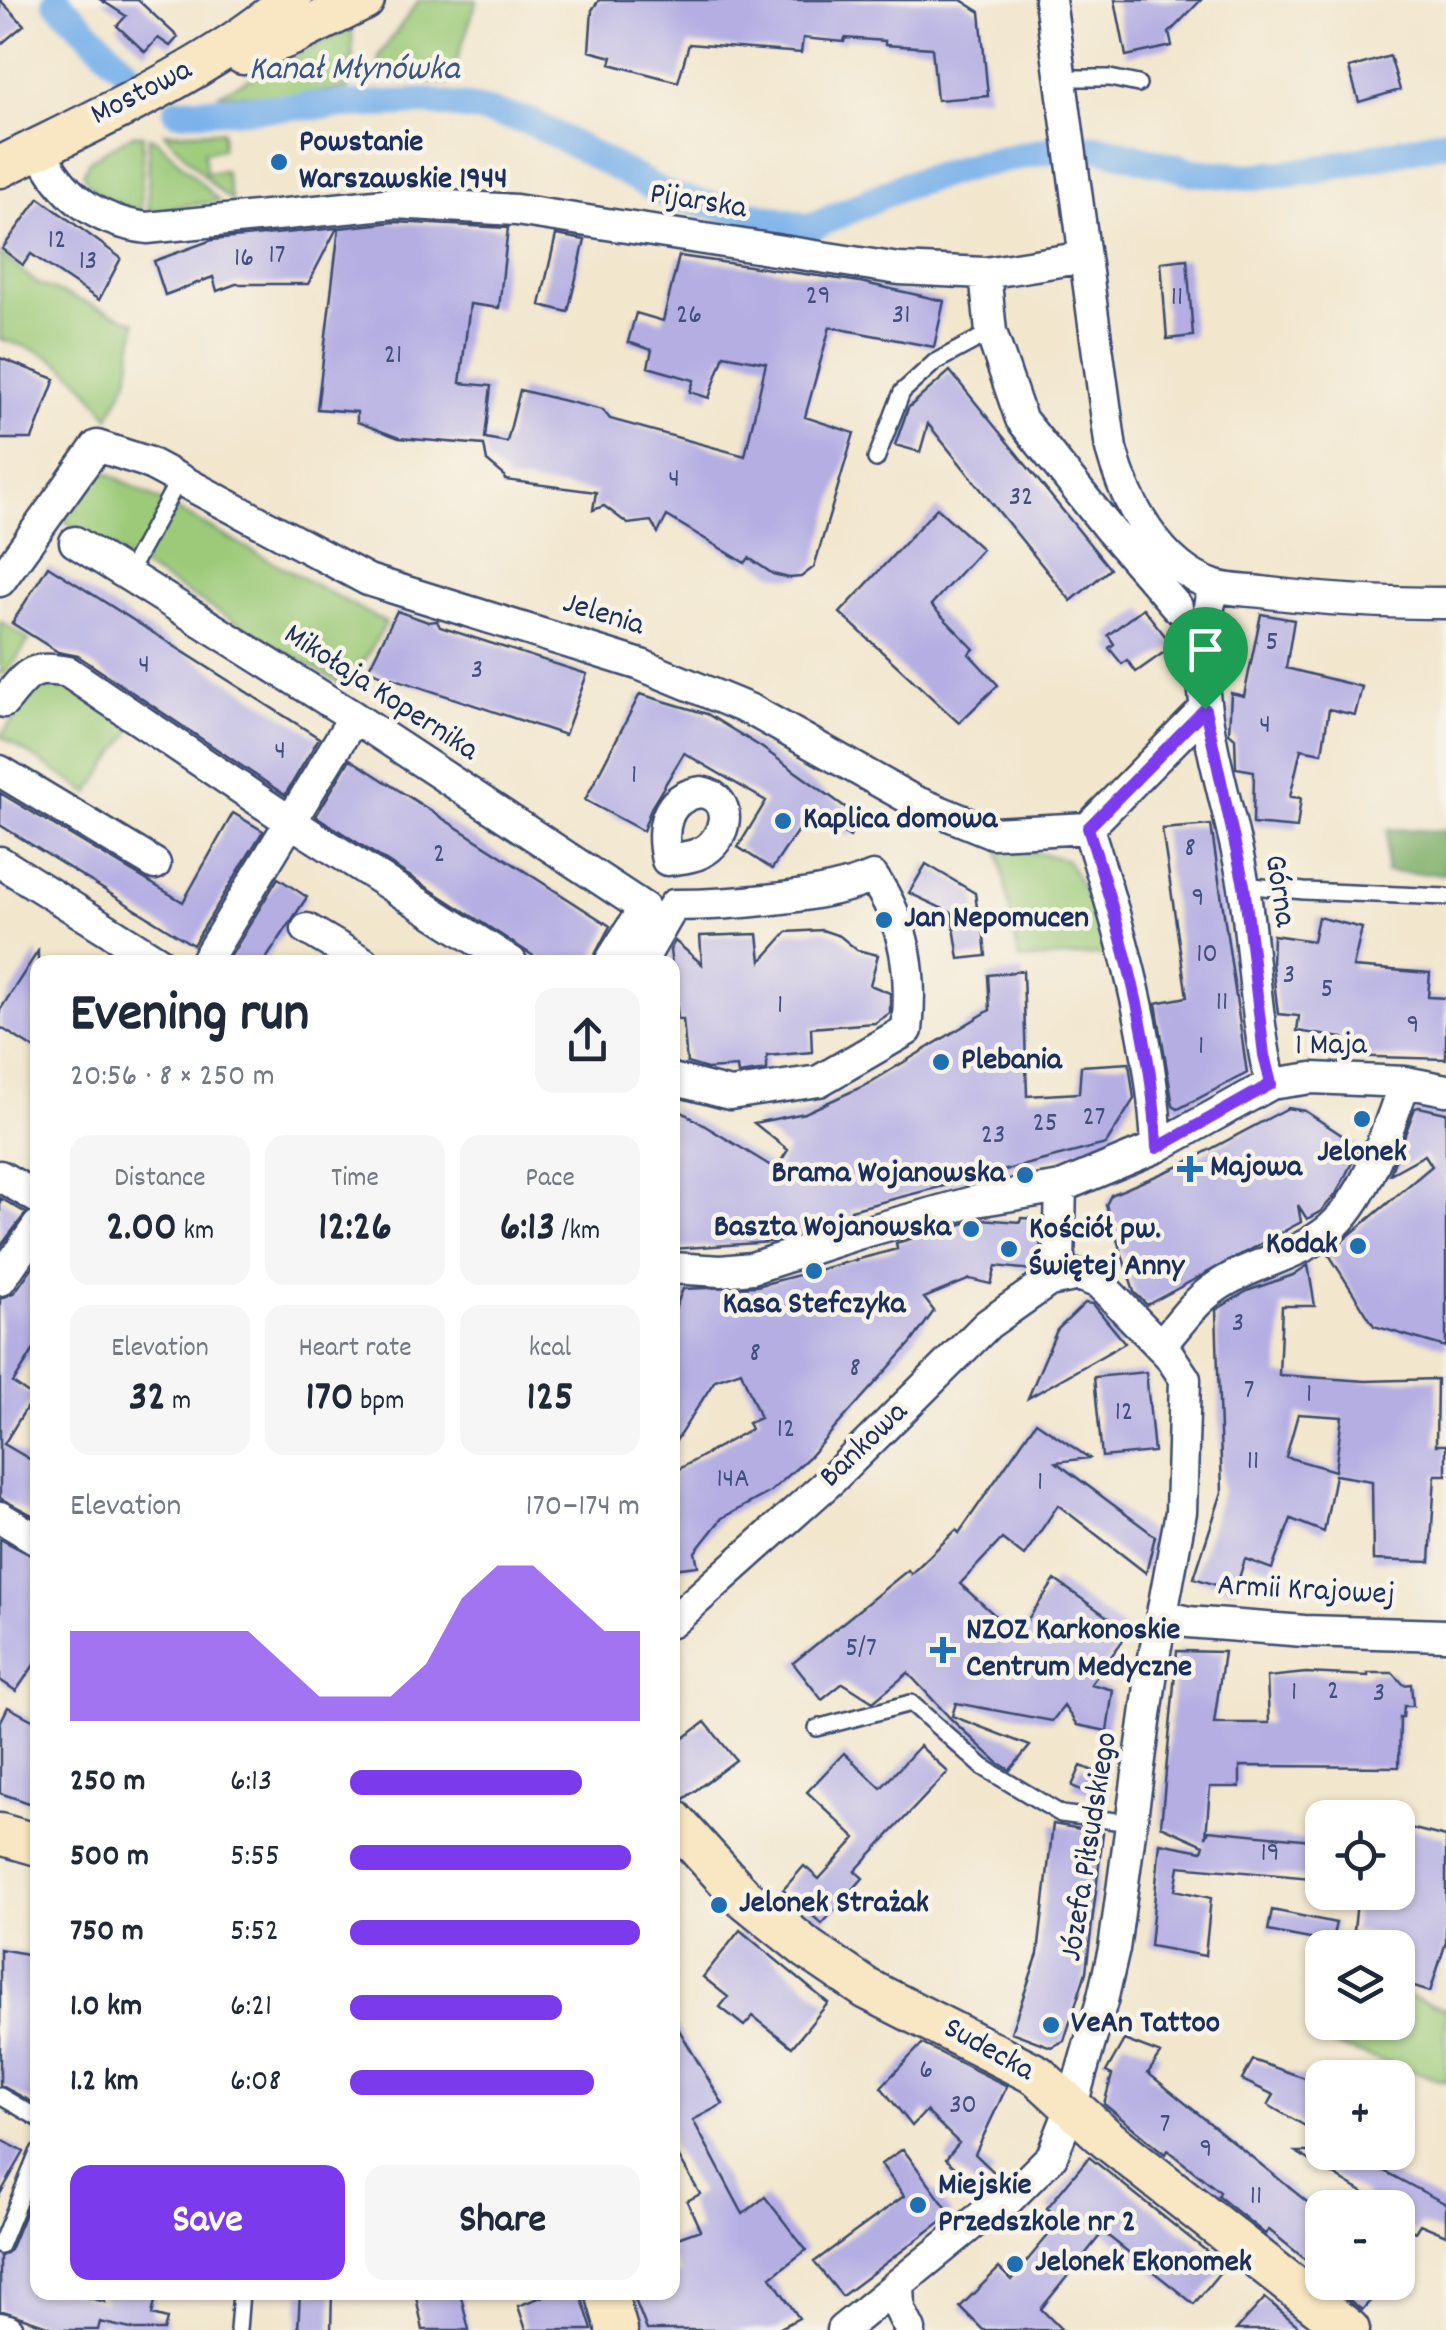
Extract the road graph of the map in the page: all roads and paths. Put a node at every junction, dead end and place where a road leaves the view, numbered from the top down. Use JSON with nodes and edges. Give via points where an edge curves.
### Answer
{"nodes":[{"id":1,"x":292,"y":0,"type":"edge"},
{"id":2,"x":364,"y":0,"type":"edge"},
{"id":3,"x":1050,"y":0,"type":"edge"},
{"id":4,"x":186,"y":73,"type":"junction"},
{"id":5,"x":1061,"y":78,"type":"junction"},
{"id":6,"x":1138,"y":84,"type":"dead end"},
{"id":7,"x":11,"y":159,"type":"edge"},
{"id":8,"x":1084,"y":257,"type":"junction"},
{"id":9,"x":986,"y":272,"type":"junction"},
{"id":10,"x":990,"y":332,"type":"junction"},
{"id":11,"x":876,"y":459,"type":"dead end"},
{"id":12,"x":179,"y":480,"type":"junction"},
{"id":13,"x":75,"y":542,"type":"dead end"},
{"id":14,"x":127,"y":575,"type":"junction"},
{"id":15,"x":0,"y":581,"type":"edge"},
{"id":16,"x":1215,"y":586,"type":"junction"},
{"id":17,"x":1446,"y":603,"type":"edge"},
{"id":18,"x":1177,"y":606,"type":"dead end"},
{"id":19,"x":2,"y":703,"type":"edge"},
{"id":20,"x":1205,"y":709,"type":"junction"},
{"id":21,"x":354,"y":718,"type":"junction"},
{"id":22,"x":0,"y":771,"type":"edge"},
{"id":23,"x":291,"y":822,"type":"junction"},
{"id":24,"x":1088,"y":828,"type":"junction"},
{"id":25,"x":668,"y":860,"type":"dead end"},
{"id":26,"x":155,"y":864,"type":"dead end"},
{"id":27,"x":2,"y":868,"type":"edge"},
{"id":28,"x":1244,"y":885,"type":"junction"},
{"id":29,"x":1446,"y":897,"type":"edge"},
{"id":30,"x":642,"y":907,"type":"junction"},
{"id":31,"x":307,"y":929,"type":"dead end"},
{"id":32,"x":147,"y":955,"type":"edge"},
{"id":33,"x":209,"y":955,"type":"edge"},
{"id":34,"x":351,"y":955,"type":"edge"},
{"id":35,"x":499,"y":955,"type":"edge"},
{"id":36,"x":614,"y":955,"type":"edge"},
{"id":37,"x":645,"y":955,"type":"edge"},
{"id":38,"x":680,"y":1081,"type":"edge"},
{"id":39,"x":1404,"y":1082,"type":"junction"},
{"id":40,"x":1271,"y":1084,"type":"junction"},
{"id":41,"x":1446,"y":1090,"type":"edge"},
{"id":42,"x":1157,"y":1148,"type":"junction"},
{"id":43,"x":0,"y":1176,"type":"edge"},
{"id":44,"x":1061,"y":1187,"type":"junction"},
{"id":45,"x":30,"y":1193,"type":"edge"},
{"id":46,"x":30,"y":1237,"type":"edge"},
{"id":47,"x":1060,"y":1270,"type":"junction"},
{"id":48,"x":680,"y":1271,"type":"edge"},
{"id":49,"x":0,"y":1280,"type":"edge"},
{"id":50,"x":1160,"y":1346,"type":"junction"},
{"id":51,"x":0,"y":1517,"type":"edge"},
{"id":52,"x":30,"y":1535,"type":"edge"},
{"id":53,"x":680,"y":1615,"type":"edge"},
{"id":54,"x":1162,"y":1615,"type":"junction"},
{"id":55,"x":1446,"y":1634,"type":"edge"},
{"id":56,"x":816,"y":1728,"type":"dead end"},
{"id":57,"x":1131,"y":1823,"type":"junction"},
{"id":58,"x":680,"y":1828,"type":"edge"},
{"id":59,"x":0,"y":1834,"type":"edge"},
{"id":60,"x":30,"y":1842,"type":"edge"},
{"id":61,"x":0,"y":2096,"type":"edge"},
{"id":62,"x":1071,"y":2108,"type":"junction"},
{"id":63,"x":30,"y":2113,"type":"edge"},
{"id":64,"x":30,"y":2173,"type":"edge"},
{"id":65,"x":0,"y":2246,"type":"edge"},
{"id":66,"x":900,"y":2284,"type":"junction"},
{"id":67,"x":241,"y":2300,"type":"edge"},
{"id":68,"x":608,"y":2300,"type":"edge"},
{"id":69,"x":0,"y":2328,"type":"edge"},
{"id":70,"x":8,"y":2330,"type":"edge"},
{"id":71,"x":238,"y":2330,"type":"edge"},
{"id":72,"x":617,"y":2330,"type":"edge"},
{"id":73,"x":842,"y":2330,"type":"edge"},
{"id":74,"x":910,"y":2330,"type":"edge"},
{"id":75,"x":1349,"y":2330,"type":"edge"}],
"edges":[{"from":1,"to":4,"type":"street","name":"Mostowa"},
{"from":2,"to":4,"type":"street","via":[[258,49]]},
{"from":3,"to":5,"type":"street"},
{"from":4,"to":7,"type":"street","name":"Mostowa"},
{"from":5,"to":6,"type":"lane"},
{"from":5,"to":8,"type":"street"},
{"from":7,"to":9,"type":"street","name":"Pijarska","via":[[47,166],[70,194],[130,226],[377,209],[516,210],[899,269]]},
{"from":8,"to":9,"type":"street","name":"Pijarska"},
{"from":8,"to":16,"type":"street","via":[[1117,472],[1167,553]]},
{"from":9,"to":10,"type":"street"},
{"from":10,"to":11,"type":"lane","via":[[936,362],[902,392]]},
{"from":10,"to":18,"type":"street","via":[[1022,419]]},
{"from":12,"to":14,"type":"lane"},
{"from":12,"to":15,"type":"street","name":"Jelenia","via":[[97,446]]},
{"from":12,"to":24,"type":"street","name":"Jelenia","via":[[368,580],[641,665],[752,711],[914,801],[993,833]]},
{"from":13,"to":14,"type":"street","name":"Mikołaja Kopernika"},
{"from":14,"to":21,"type":"street","name":"Mikołaja Kopernika"},
{"from":16,"to":17,"type":"street","via":[[1336,600]]},
{"from":16,"to":20,"type":"street","via":[[1200,647]]},
{"from":19,"to":23,"type":"street","via":[[30,671],[68,672]]},
{"from":20,"to":24,"type":"street"},
{"from":20,"to":28,"type":"street","name":"Górna"},
{"from":21,"to":23,"type":"street"},
{"from":21,"to":30,"type":"street","name":"Mikołaja Kopernika"},
{"from":22,"to":26,"type":"street"},
{"from":23,"to":33,"type":"street"},
{"from":23,"to":35,"type":"street"},
{"from":24,"to":42,"type":"street","via":[[1130,967]]},
{"from":25,"to":30,"type":"street"},
{"from":27,"to":32,"type":"street"},
{"from":28,"to":29,"type":"lane"},
{"from":28,"to":40,"type":"street","name":"Górna"},
{"from":30,"to":36,"type":"street"},
{"from":31,"to":34,"type":"street"},
{"from":37,"to":38,"type":"street","via":[[674,905],[849,888],[872,877],[893,906],[902,936],[907,1030],[819,1080],[730,1094]]},
{"from":39,"to":40,"type":"street","name":"1 Maja","via":[[1312,1078]]},
{"from":39,"to":41,"type":"street","name":"1 Maja"},
{"from":39,"to":50,"type":"street","via":[[1367,1178],[1337,1220],[1321,1236],[1209,1292]]},
{"from":40,"to":42,"type":"street","name":"1 Maja"},
{"from":42,"to":44,"type":"street","name":"1 Maja"},
{"from":43,"to":45,"type":"street"},
{"from":44,"to":47,"type":"street"},
{"from":44,"to":48,"type":"street","name":"1 Maja","via":[[976,1201],[752,1268]]},
{"from":46,"to":49,"type":"street"},
{"from":47,"to":50,"type":"street","name":"Józefa Piłsudskiego","via":[[1099,1283]]},
{"from":47,"to":53,"type":"street","name":"Bankowa","via":[[988,1324],[831,1480]]},
{"from":50,"to":54,"type":"street","name":"Józefa Piłsudskiego","via":[[1187,1390],[1182,1512]]},
{"from":51,"to":52,"type":"street"},
{"from":54,"to":55,"type":"street","name":"Armii Krajowej","via":[[1304,1631]]},
{"from":54,"to":57,"type":"street","name":"Józefa Piłsudskiego"},
{"from":56,"to":57,"type":"lane","via":[[911,1703],[983,1767],[1061,1814]]},
{"from":57,"to":62,"type":"street","name":"Józefa Piłsudskiego","via":[[1114,1949]]},
{"from":58,"to":62,"type":"street","name":"Sudecka","via":[[742,1896],[808,1950],[867,1989],[1037,2075]]},
{"from":59,"to":60,"type":"street"},
{"from":61,"to":63,"type":"lane"},
{"from":62,"to":66,"type":"street","name":"Józefa Piłsudskiego","via":[[1052,2156],[1026,2185]]},
{"from":62,"to":75,"type":"street","name":"Sudecka"},
{"from":64,"to":65,"type":"lane"},
{"from":66,"to":73,"type":"street","name":"Józefa Piłsudskiego"},
{"from":66,"to":74,"type":"street","via":[[900,2310]]},
{"from":67,"to":71,"type":"lane"},
{"from":68,"to":72,"type":"street"},
{"from":69,"to":70,"type":"street"}]}
